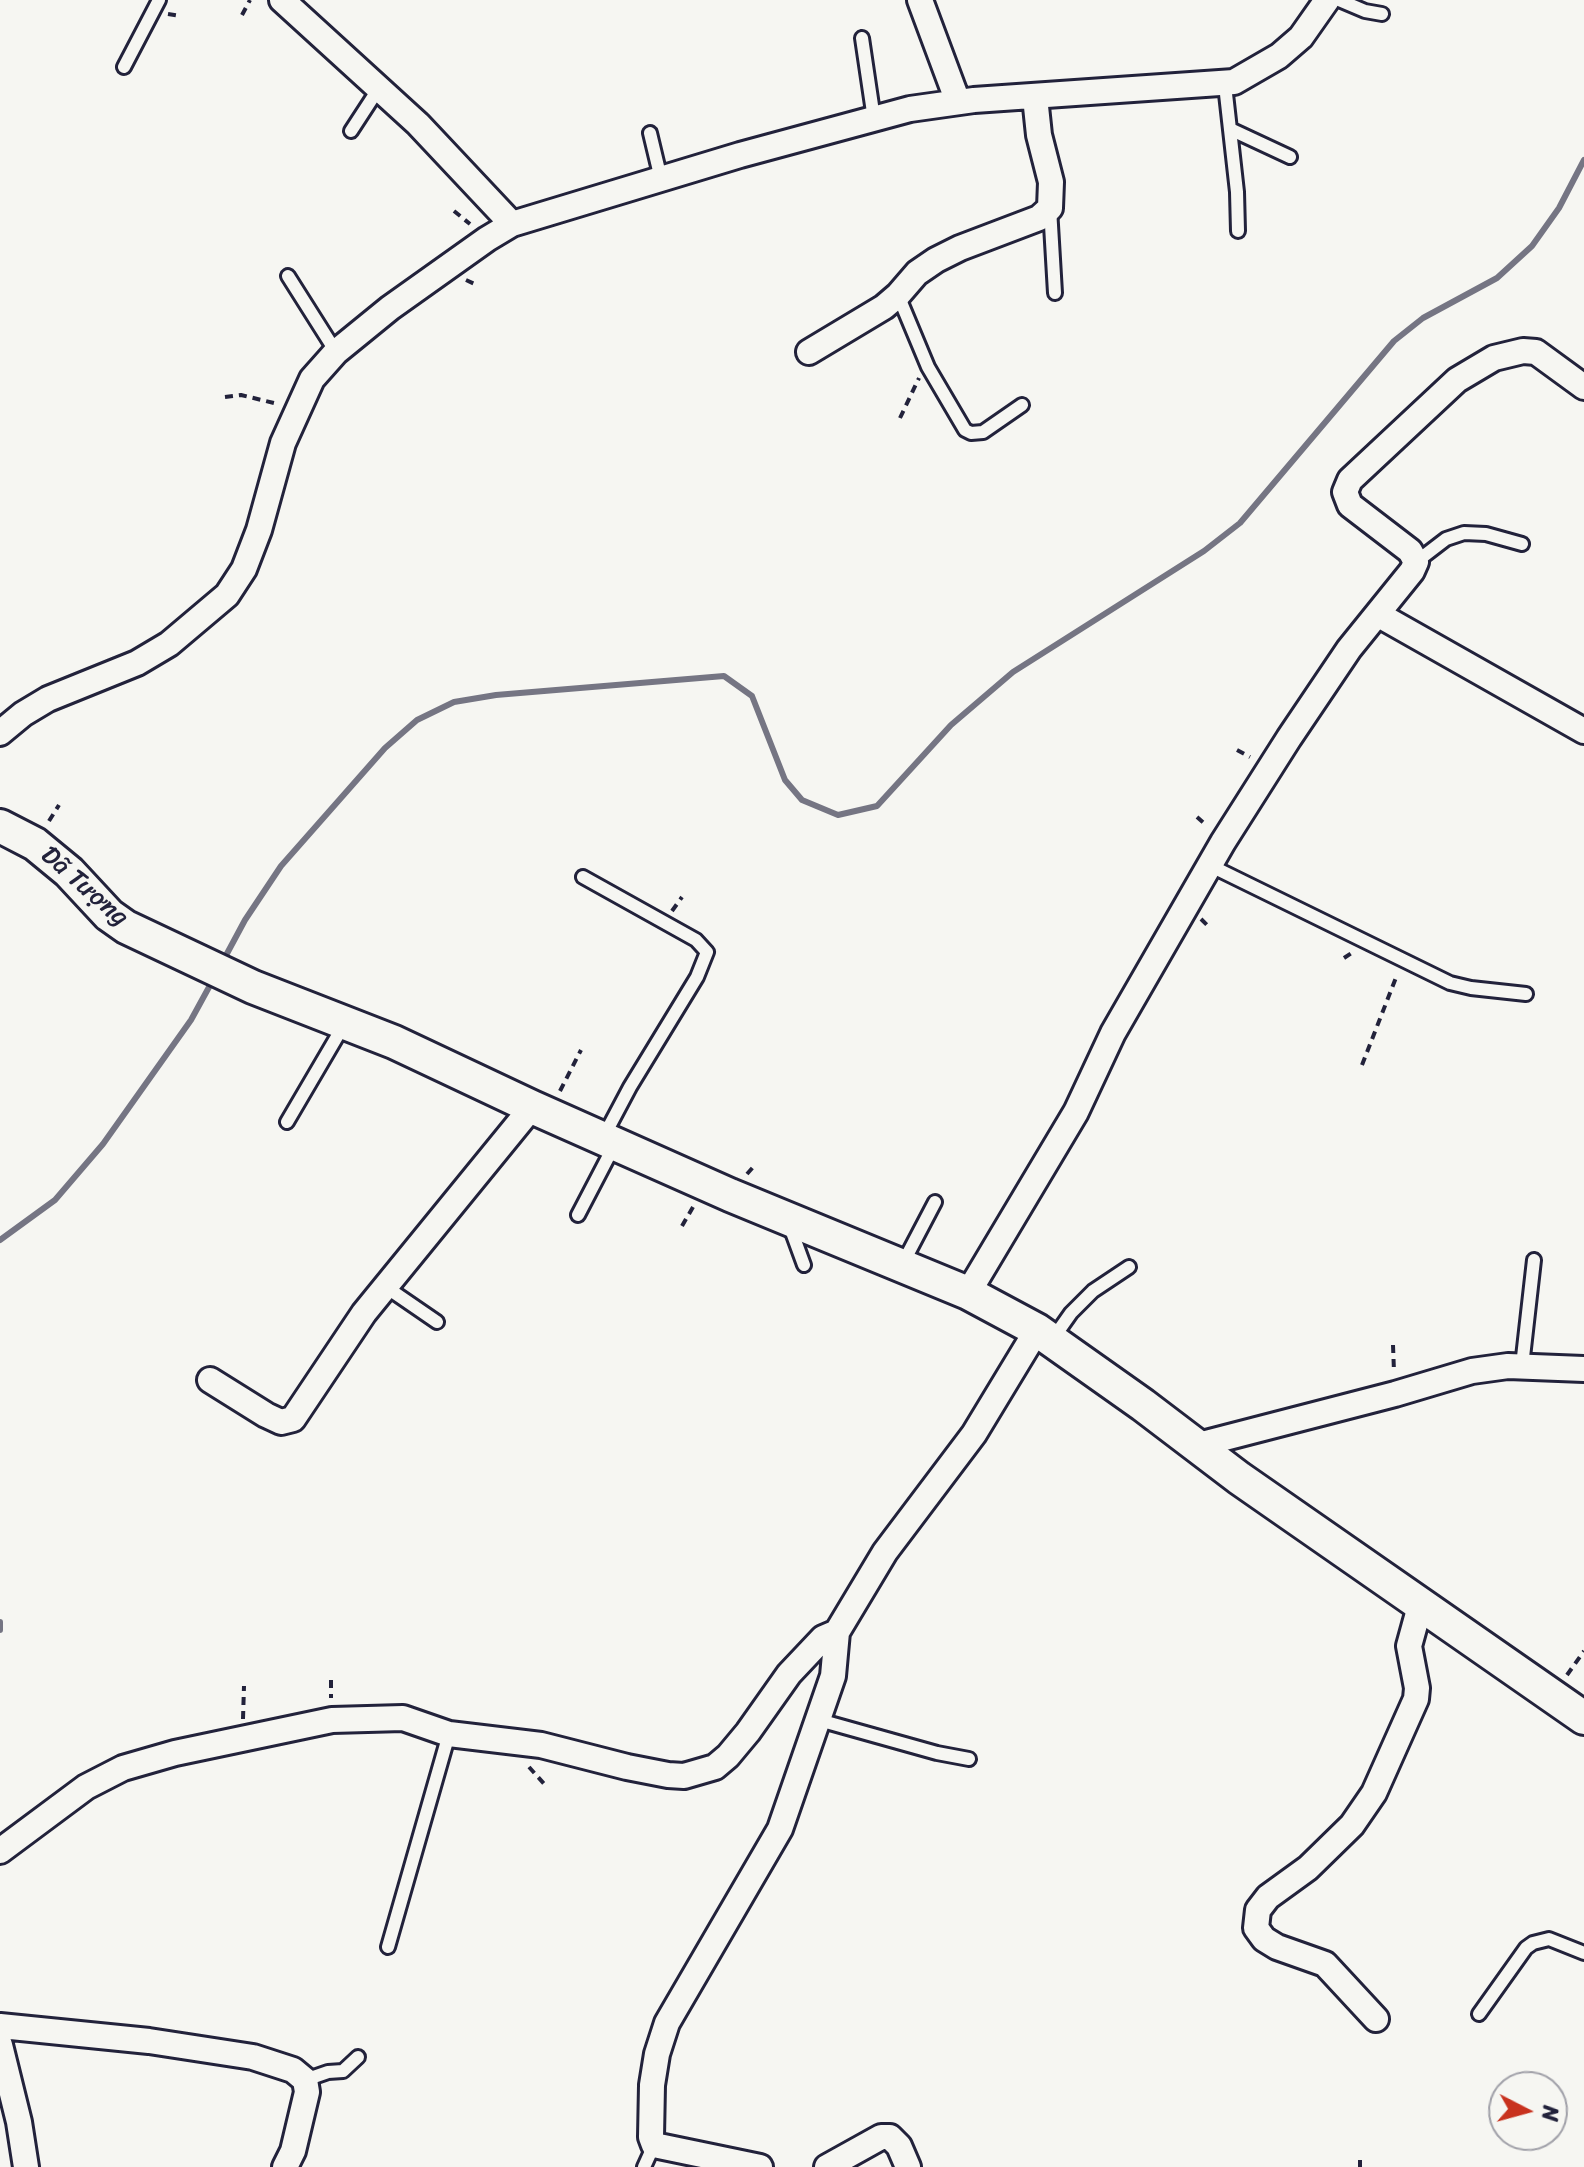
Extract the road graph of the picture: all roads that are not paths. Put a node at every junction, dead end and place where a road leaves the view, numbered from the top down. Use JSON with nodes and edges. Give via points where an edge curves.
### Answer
{"nodes":[{"id":1,"x":159,"y":0,"type":"edge"},
{"id":2,"x":920,"y":0,"type":"edge"},
{"id":3,"x":1327,"y":0,"type":"edge"},
{"id":4,"x":1339,"y":0,"type":"edge"},
{"id":5,"x":296,"y":5,"type":"edge"},
{"id":6,"x":1382,"y":14,"type":"dead end"},
{"id":7,"x":862,"y":38,"type":"dead end"},
{"id":8,"x":124,"y":67,"type":"dead end"},
{"id":9,"x":1225,"y":85,"type":"junction"},
{"id":10,"x":379,"y":88,"type":"junction"},
{"id":11,"x":1035,"y":97,"type":"junction"},
{"id":12,"x":958,"y":102,"type":"junction"},
{"id":13,"x":874,"y":119,"type":"junction"},
{"id":14,"x":1230,"y":129,"type":"junction"},
{"id":15,"x":351,"y":131,"type":"dead end"},
{"id":16,"x":650,"y":133,"type":"dead end"},
{"id":17,"x":1290,"y":157,"type":"dead end"},
{"id":18,"x":661,"y":179,"type":"junction"},
{"id":19,"x":1050,"y":208,"type":"junction"},
{"id":20,"x":512,"y":224,"type":"junction"},
{"id":21,"x":1238,"y":231,"type":"dead end"},
{"id":22,"x":288,"y":276,"type":"dead end"},
{"id":23,"x":1055,"y":293,"type":"dead end"},
{"id":24,"x":898,"y":295,"type":"junction"},
{"id":25,"x":336,"y":352,"type":"junction"},
{"id":26,"x":809,"y":352,"type":"dead end"},
{"id":27,"x":1584,"y":387,"type":"edge"},
{"id":28,"x":1022,"y":405,"type":"dead end"},
{"id":29,"x":1522,"y":544,"type":"dead end"},
{"id":30,"x":1416,"y":562,"type":"junction"},
{"id":31,"x":1379,"y":615,"type":"junction"},
{"id":32,"x":1584,"y":731,"type":"edge"},
{"id":33,"x":0,"y":733,"type":"edge"},
{"id":34,"x":0,"y":826,"type":"edge"},
{"id":35,"x":1209,"y":865,"type":"junction"},
{"id":36,"x":583,"y":877,"type":"dead end"},
{"id":37,"x":1526,"y":994,"type":"dead end"},
{"id":38,"x":345,"y":1023,"type":"junction"},
{"id":39,"x":540,"y":1111,"type":"junction"},
{"id":40,"x":287,"y":1122,"type":"dead end"},
{"id":41,"x":609,"y":1141,"type":"junction"},
{"id":42,"x":935,"y":1202,"type":"dead end"},
{"id":43,"x":578,"y":1215,"type":"dead end"},
{"id":44,"x":786,"y":1218,"type":"junction"},
{"id":45,"x":1534,"y":1260,"type":"dead end"},
{"id":46,"x":804,"y":1265,"type":"dead end"},
{"id":47,"x":902,"y":1265,"type":"junction"},
{"id":48,"x":1129,"y":1267,"type":"dead end"},
{"id":49,"x":386,"y":1287,"type":"junction"},
{"id":50,"x":968,"y":1293,"type":"junction"},
{"id":51,"x":437,"y":1322,"type":"dead end"},
{"id":52,"x":1044,"y":1335,"type":"junction"},
{"id":53,"x":1522,"y":1366,"type":"junction"},
{"id":54,"x":1584,"y":1369,"type":"edge"},
{"id":55,"x":210,"y":1380,"type":"dead end"},
{"id":56,"x":1198,"y":1445,"type":"junction"},
{"id":57,"x":1420,"y":1606,"type":"junction"},
{"id":58,"x":837,"y":1632,"type":"junction"},
{"id":59,"x":1584,"y":1718,"type":"edge"},
{"id":60,"x":819,"y":1720,"type":"junction"},
{"id":61,"x":449,"y":1734,"type":"junction"},
{"id":62,"x":969,"y":1759,"type":"dead end"},
{"id":63,"x":0,"y":1851,"type":"edge"},
{"id":64,"x":388,"y":1947,"type":"dead end"},
{"id":65,"x":1584,"y":1953,"type":"edge"},
{"id":66,"x":1479,"y":2014,"type":"dead end"},
{"id":67,"x":1376,"y":2019,"type":"dead end"},
{"id":68,"x":0,"y":2026,"type":"edge"},
{"id":69,"x":0,"y":2045,"type":"edge"},
{"id":70,"x":358,"y":2057,"type":"dead end"},
{"id":71,"x":305,"y":2080,"type":"junction"},
{"id":72,"x":649,"y":2156,"type":"edge"},
{"id":73,"x":753,"y":2166,"type":"edge"},
{"id":74,"x":26,"y":2167,"type":"edge"},
{"id":75,"x":285,"y":2167,"type":"edge"},
{"id":76,"x":827,"y":2167,"type":"edge"},
{"id":77,"x":908,"y":2167,"type":"edge"}],
"edges":[{"from":1,"to":8,"type":"lane"},
{"from":2,"to":12,"type":"street"},
{"from":3,"to":9,"type":"street","via":[[1301,37],[1279,56]]},
{"from":4,"to":6,"type":"lane"},
{"from":5,"to":10,"type":"street"},
{"from":7,"to":13,"type":"lane"},
{"from":9,"to":11,"type":"street"},
{"from":9,"to":14,"type":"lane"},
{"from":10,"to":15,"type":"lane"},
{"from":10,"to":20,"type":"street"},
{"from":11,"to":12,"type":"street"},
{"from":11,"to":19,"type":"street","via":[[1051,182]]},
{"from":12,"to":13,"type":"street"},
{"from":13,"to":18,"type":"street"},
{"from":14,"to":17,"type":"lane"},
{"from":14,"to":21,"type":"lane"},
{"from":16,"to":18,"type":"lane"},
{"from":18,"to":20,"type":"street"},
{"from":19,"to":23,"type":"lane"},
{"from":19,"to":24,"type":"street","via":[[1039,218],[936,260]]},
{"from":20,"to":25,"type":"street"},
{"from":22,"to":25,"type":"lane"},
{"from":24,"to":26,"type":"street"},
{"from":24,"to":28,"type":"lane","via":[[928,367],[960,424],[971,433],[983,432]]},
{"from":25,"to":33,"type":"street","via":[[296,408],[259,530],[227,595],[169,644],[137,663],[48,699]]},
{"from":27,"to":30,"type":"street","via":[[1536,352],[1494,358],[1457,380],[1350,480],[1345,492],[1350,505],[1410,551]]},
{"from":29,"to":30,"type":"lane","via":[[1464,533],[1446,539]]},
{"from":30,"to":31,"type":"street"},
{"from":31,"to":32,"type":"street"},
{"from":31,"to":35,"type":"street","via":[[1297,725]]},
{"from":34,"to":38,"type":"street","name":"Dã Tượng","via":[[35,844],[126,927]]},
{"from":35,"to":37,"type":"lane","via":[[1450,983]]},
{"from":35,"to":50,"type":"street","via":[[1113,1033],[1076,1112]]},
{"from":36,"to":41,"type":"lane","via":[[696,940],[707,952],[636,1077]]},
{"from":38,"to":39,"type":"street","name":"Dã Tượng"},
{"from":38,"to":40,"type":"lane"},
{"from":39,"to":41,"type":"street","name":"Dã Tượng"},
{"from":39,"to":49,"type":"street"},
{"from":41,"to":43,"type":"lane"},
{"from":41,"to":44,"type":"street","name":"Dã Tượng"},
{"from":42,"to":47,"type":"lane"},
{"from":44,"to":46,"type":"lane"},
{"from":44,"to":47,"type":"street","name":"Dã Tượng"},
{"from":45,"to":53,"type":"lane"},
{"from":47,"to":50,"type":"street","name":"Dã Tượng"},
{"from":48,"to":52,"type":"lane"},
{"from":49,"to":51,"type":"lane"},
{"from":49,"to":55,"type":"street","via":[[293,1419],[281,1422],[266,1415]]},
{"from":50,"to":52,"type":"street","name":"Dã Tượng"},
{"from":52,"to":56,"type":"street","name":"Dã Tượng"},
{"from":52,"to":58,"type":"street","via":[[885,1552]]},
{"from":53,"to":54,"type":"street"},
{"from":53,"to":56,"type":"street","via":[[1472,1371]]},
{"from":56,"to":57,"type":"street","name":"Dã Tượng"},
{"from":57,"to":59,"type":"street","name":"Dã Tượng"},
{"from":57,"to":67,"type":"street","via":[[1409,1646],[1416,1699],[1374,1793],[1352,1825],[1308,1868],[1268,1897],[1258,1910],[1256,1928],[1277,1947],[1325,1964]]},
{"from":58,"to":60,"type":"street","via":[[833,1676]]},
{"from":58,"to":61,"type":"street","via":[[823,1638],[789,1674],[728,1756],[703,1772],[668,1775],[541,1745]]},
{"from":60,"to":62,"type":"lane"},
{"from":60,"to":72,"type":"street","via":[[780,1829],[667,2023],[652,2085]]},
{"from":61,"to":63,"type":"street","via":[[403,1718],[332,1720],[123,1768],[86,1787]]},
{"from":61,"to":64,"type":"lane"},
{"from":65,"to":66,"type":"lane","via":[[1549,1939],[1533,1943]]},
{"from":68,"to":71,"type":"street","via":[[253,2057],[293,2070]]},
{"from":69,"to":74,"type":"street"},
{"from":70,"to":71,"type":"lane","via":[[343,2071]]},
{"from":71,"to":75,"type":"street","via":[[307,2092]]},
{"from":72,"to":73,"type":"street"},
{"from":76,"to":77,"type":"street","via":[[881,2137],[890,2137],[899,2146]]}]}
